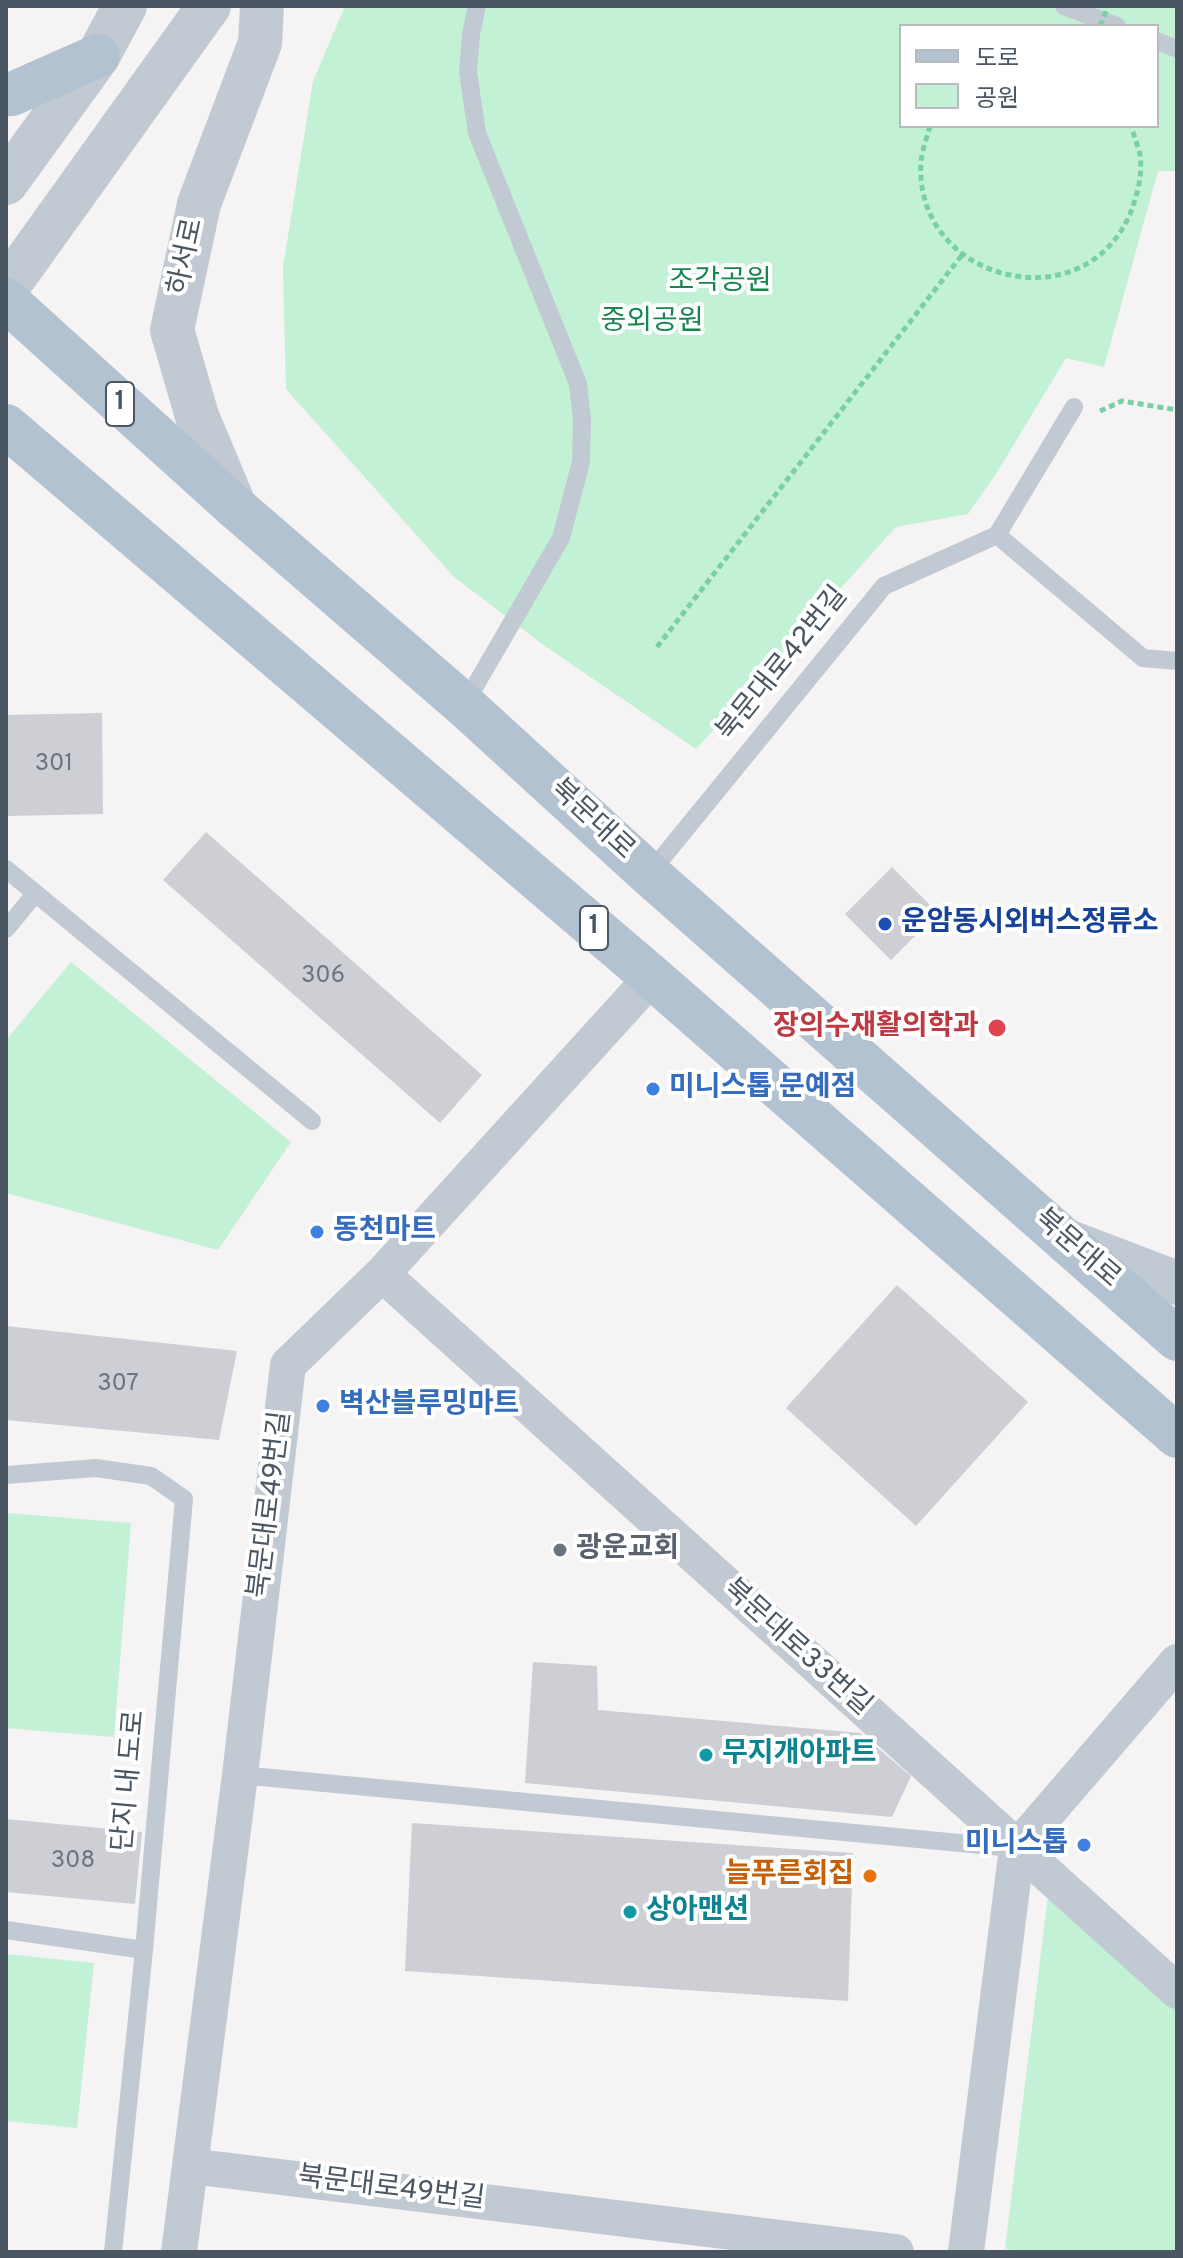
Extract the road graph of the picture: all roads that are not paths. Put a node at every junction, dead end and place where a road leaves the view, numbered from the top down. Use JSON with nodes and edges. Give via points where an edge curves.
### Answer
{"nodes":[{"id":1,"x":125,"y":6,"type":"edge"},
{"id":2,"x":209,"y":6,"type":"edge"},
{"id":3,"x":262,"y":6,"type":"edge"},
{"id":4,"x":477,"y":6,"type":"edge"},
{"id":5,"x":1064,"y":6,"type":"edge"},
{"id":6,"x":1112,"y":24,"type":"edge"},
{"id":7,"x":98,"y":56,"type":"junction"},
{"id":8,"x":6,"y":94,"type":"edge"},
{"id":9,"x":6,"y":183,"type":"edge"},
{"id":10,"x":6,"y":289,"type":"edge"},
{"id":11,"x":6,"y":300,"type":"edge"},
{"id":12,"x":1074,"y":407,"type":"road end"},
{"id":13,"x":6,"y":426,"type":"edge"},
{"id":14,"x":235,"y":507,"type":"junction"},
{"id":15,"x":997,"y":535,"type":"junction"},
{"id":16,"x":1177,"y":661,"type":"edge"},
{"id":17,"x":464,"y":705,"type":"junction"},
{"id":18,"x":6,"y":869,"type":"edge"},
{"id":19,"x":649,"y":874,"type":"junction"},
{"id":20,"x":35,"y":894,"type":"junction"},
{"id":21,"x":6,"y":929,"type":"edge"},
{"id":22,"x":652,"y":977,"type":"junction"},
{"id":23,"x":312,"y":1121,"type":"dead end"},
{"id":24,"x":1066,"y":1241,"type":"junction"},
{"id":25,"x":382,"y":1274,"type":"junction"},
{"id":26,"x":1177,"y":1283,"type":"edge"},
{"id":27,"x":1177,"y":1339,"type":"edge"},
{"id":28,"x":1177,"y":1436,"type":"edge"},
{"id":29,"x":6,"y":1475,"type":"edge"},
{"id":30,"x":1177,"y":1662,"type":"edge"},
{"id":31,"x":240,"y":1775,"type":"junction"},
{"id":32,"x":1017,"y":1848,"type":"junction"},
{"id":33,"x":6,"y":1930,"type":"edge"},
{"id":34,"x":144,"y":1950,"type":"junction"},
{"id":35,"x":1177,"y":1991,"type":"edge"},
{"id":36,"x":190,"y":2166,"type":"junction"},
{"id":37,"x":113,"y":2252,"type":"edge"},
{"id":38,"x":179,"y":2252,"type":"edge"},
{"id":39,"x":896,"y":2252,"type":"edge"},
{"id":40,"x":966,"y":2252,"type":"edge"}],
"edges":[{"from":1,"to":7,"type":"street"},
{"from":2,"to":10,"type":"street"},
{"from":3,"to":14,"type":"street","name":"하서로","via":[[260,43],[199,204],[172,330],[197,416]]},
{"from":4,"to":17,"type":"lane","via":[[468,72],[477,133],[578,384],[582,419],[581,462],[561,538]]},
{"from":5,"to":6,"type":"lane"},
{"from":7,"to":8,"type":"main road"},
{"from":7,"to":9,"type":"street"},
{"from":11,"to":14,"type":"main road","name":"북문대로","number":"1"},
{"from":12,"to":15,"type":"lane"},
{"from":13,"to":22,"type":"main road","number":"1"},
{"from":14,"to":17,"type":"main road","name":"북문대로","number":"1"},
{"from":15,"to":16,"type":"lane","via":[[1143,658]]},
{"from":15,"to":19,"type":"lane","name":"북문대로42번길","via":[[884,586]]},
{"from":17,"to":19,"type":"main road","name":"북문대로","number":"1"},
{"from":18,"to":20,"type":"lane"},
{"from":19,"to":24,"type":"main road","name":"북문대로","number":"1"},
{"from":20,"to":21,"type":"lane"},
{"from":20,"to":23,"type":"lane"},
{"from":22,"to":25,"type":"street","name":"북문대로49번길"},
{"from":22,"to":28,"type":"main road","number":"1"},
{"from":24,"to":26,"type":"street"},
{"from":24,"to":27,"type":"main road","name":"북문대로","number":"1"},
{"from":25,"to":31,"type":"street","name":"북문대로49번길","via":[[288,1365]]},
{"from":25,"to":32,"type":"street","name":"북문대로33번길"},
{"from":29,"to":34,"type":"lane","name":"단지 내 도로","via":[[96,1468],[151,1476],[184,1499]]},
{"from":30,"to":32,"type":"street"},
{"from":31,"to":32,"type":"lane"},
{"from":31,"to":36,"type":"street","name":"북문대로49번길"},
{"from":32,"to":35,"type":"street","name":"북문대로33번길"},
{"from":32,"to":40,"type":"street"},
{"from":33,"to":34,"type":"lane"},
{"from":34,"to":37,"type":"lane","name":"단지 내 도로"},
{"from":36,"to":38,"type":"street","name":"북문대로49번길"},
{"from":36,"to":39,"type":"street","name":"북문대로49번길"}]}
